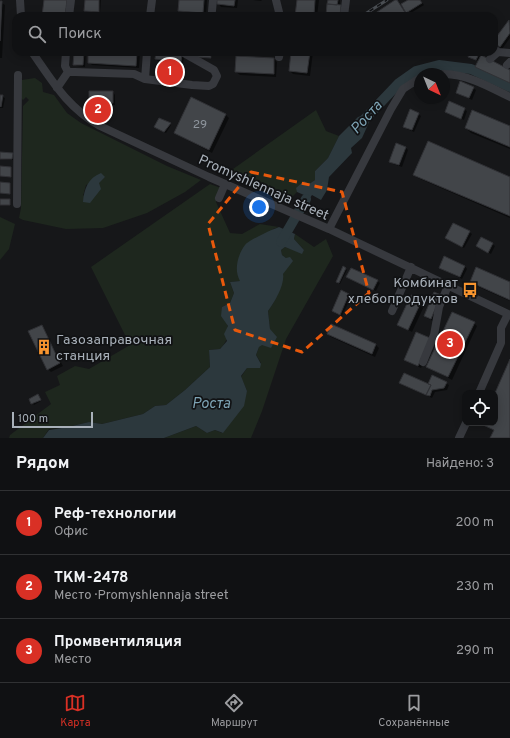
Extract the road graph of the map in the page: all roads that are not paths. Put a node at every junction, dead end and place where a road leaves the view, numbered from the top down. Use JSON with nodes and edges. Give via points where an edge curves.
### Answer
{"nodes":[{"id":1,"x":20,"y":0,"type":"edge"},
{"id":2,"x":71,"y":0,"type":"edge"},
{"id":3,"x":146,"y":0,"type":"edge"},
{"id":4,"x":213,"y":0,"type":"edge"},
{"id":5,"x":276,"y":0,"type":"edge"},
{"id":6,"x":346,"y":0,"type":"edge"},
{"id":7,"x":151,"y":8,"type":"edge"},
{"id":8,"x":212,"y":10,"type":"dead end"},
{"id":9,"x":20,"y":12,"type":"edge"},
{"id":10,"x":70,"y":12,"type":"edge"},
{"id":11,"x":279,"y":12,"type":"edge"},
{"id":12,"x":344,"y":12,"type":"edge"},
{"id":13,"x":498,"y":51,"type":"edge"},
{"id":14,"x":510,"y":53,"type":"edge"},
{"id":15,"x":35,"y":56,"type":"edge"},
{"id":16,"x":66,"y":56,"type":"edge"},
{"id":17,"x":147,"y":56,"type":"edge"},
{"id":18,"x":189,"y":56,"type":"edge"},
{"id":19,"x":492,"y":56,"type":"edge"},
{"id":20,"x":490,"y":59,"type":"dead end"},
{"id":21,"x":68,"y":72,"type":"junction"},
{"id":22,"x":450,"y":74,"type":"edge"},
{"id":23,"x":18,"y":75,"type":"dead end"},
{"id":24,"x":145,"y":79,"type":"junction"},
{"id":25,"x":414,"y":82,"type":"edge"},
{"id":26,"x":57,"y":88,"type":"junction"},
{"id":27,"x":510,"y":97,"type":"edge"},
{"id":28,"x":225,"y":184,"type":"junction"},
{"id":29,"x":219,"y":198,"type":"dead end"},
{"id":30,"x":17,"y":204,"type":"dead end"},
{"id":31,"x":329,"y":229,"type":"junction"},
{"id":32,"x":411,"y":267,"type":"junction"},
{"id":33,"x":448,"y":286,"type":"junction"},
{"id":34,"x":392,"y":311,"type":"dead end"},
{"id":35,"x":509,"y":314,"type":"edge"},
{"id":36,"x":423,"y":362,"type":"dead end"},
{"id":37,"x":480,"y":390,"type":"edge"},
{"id":38,"x":465,"y":426,"type":"edge"},
{"id":39,"x":459,"y":438,"type":"edge"}],
"edges":[{"from":1,"to":9,"type":"street"},
{"from":2,"to":10,"type":"street"},
{"from":3,"to":7,"type":"street"},
{"from":4,"to":8,"type":"street"},
{"from":5,"to":11,"type":"street"},
{"from":6,"to":12,"type":"street"},
{"from":13,"to":14,"type":"street"},
{"from":15,"to":26,"type":"street","name":"Promyshlennaja street"},
{"from":16,"to":21,"type":"street","via":[[65,66]]},
{"from":17,"to":24,"type":"street"},
{"from":18,"to":24,"type":"street","via":[[214,70],[217,76],[213,84],[192,85]]},
{"from":19,"to":20,"type":"street"},
{"from":21,"to":24,"type":"street","via":[[134,74]]},
{"from":21,"to":26,"type":"street"},
{"from":22,"to":27,"type":"street","via":[[472,80]]},
{"from":23,"to":30,"type":"street"},
{"from":25,"to":31,"type":"street","via":[[404,88],[391,109]]},
{"from":26,"to":28,"type":"street","name":"Promyshlennaja street","via":[[82,116]]},
{"from":28,"to":29,"type":"street"},
{"from":28,"to":31,"type":"street","name":"Promyshlennaja street"},
{"from":31,"to":32,"type":"street","name":"Promyshlennaja street"},
{"from":32,"to":33,"type":"street","name":"Promyshlennaja street"},
{"from":32,"to":34,"type":"street"},
{"from":33,"to":35,"type":"street","name":"Promyshlennaja street"},
{"from":33,"to":36,"type":"street","via":[[439,307],[434,335]]},
{"from":35,"to":37,"type":"street","via":[[501,328],[501,343]]},
{"from":38,"to":39,"type":"street"}]}
